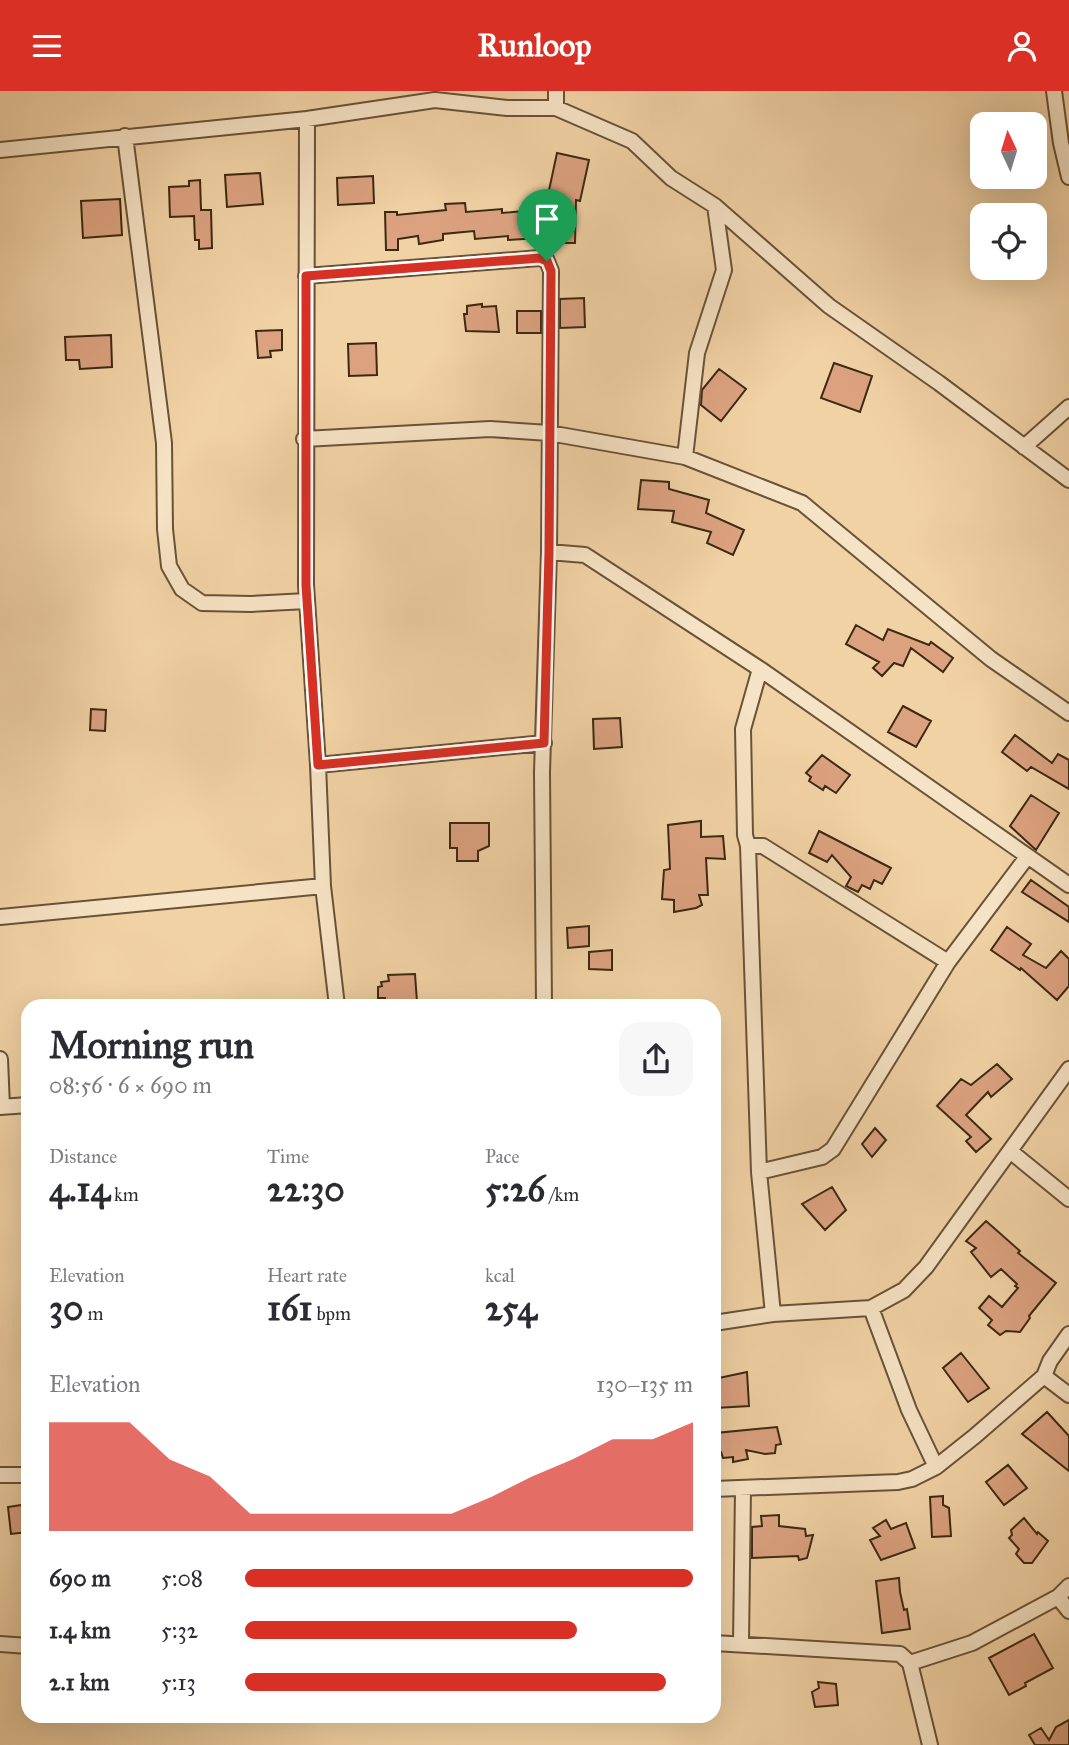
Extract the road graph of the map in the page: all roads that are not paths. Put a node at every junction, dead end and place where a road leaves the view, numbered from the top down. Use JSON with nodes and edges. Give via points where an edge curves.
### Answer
{"nodes":[{"id":1,"x":422,"y":91,"type":"edge"},
{"id":2,"x":556,"y":91,"type":"edge"},
{"id":3,"x":1054,"y":91,"type":"edge"},
{"id":4,"x":435,"y":100,"type":"junction"},
{"id":5,"x":556,"y":109,"type":"junction"},
{"id":6,"x":307,"y":119,"type":"junction"},
{"id":7,"x":125,"y":136,"type":"junction"},
{"id":8,"x":0,"y":150,"type":"edge"},
{"id":9,"x":1069,"y":177,"type":"edge"},
{"id":10,"x":715,"y":206,"type":"junction"},
{"id":11,"x":306,"y":276,"type":"junction"},
{"id":12,"x":1069,"y":407,"type":"edge"},
{"id":13,"x":549,"y":433,"type":"junction"},
{"id":14,"x":304,"y":439,"type":"junction"},
{"id":15,"x":1024,"y":447,"type":"junction"},
{"id":16,"x":685,"y":457,"type":"junction"},
{"id":17,"x":1069,"y":480,"type":"edge"},
{"id":18,"x":549,"y":552,"type":"junction"},
{"id":19,"x":307,"y":601,"type":"junction"},
{"id":20,"x":760,"y":669,"type":"junction"},
{"id":21,"x":1069,"y":713,"type":"edge"},
{"id":22,"x":544,"y":743,"type":"junction"},
{"id":23,"x":318,"y":765,"type":"junction"},
{"id":24,"x":748,"y":846,"type":"junction"},
{"id":25,"x":1027,"y":857,"type":"junction"},
{"id":26,"x":1069,"y":885,"type":"edge"},
{"id":27,"x":323,"y":886,"type":"junction"},
{"id":28,"x":0,"y":917,"type":"edge"},
{"id":29,"x":948,"y":962,"type":"junction"},
{"id":30,"x":336,"y":999,"type":"edge"},
{"id":31,"x":544,"y":999,"type":"edge"},
{"id":32,"x":0,"y":1059,"type":"edge"},
{"id":33,"x":1069,"y":1069,"type":"edge"},
{"id":34,"x":21,"y":1106,"type":"edge"},
{"id":35,"x":1,"y":1107,"type":"edge"},
{"id":36,"x":1010,"y":1151,"type":"junction"},
{"id":37,"x":759,"y":1172,"type":"junction"},
{"id":38,"x":1069,"y":1199,"type":"edge"},
{"id":39,"x":871,"y":1308,"type":"junction"},
{"id":40,"x":773,"y":1314,"type":"junction"},
{"id":41,"x":721,"y":1322,"type":"edge"},
{"id":42,"x":1069,"y":1334,"type":"edge"},
{"id":43,"x":1044,"y":1376,"type":"junction"},
{"id":44,"x":1069,"y":1395,"type":"edge"},
{"id":45,"x":936,"y":1467,"type":"junction"},
{"id":46,"x":0,"y":1475,"type":"edge"},
{"id":47,"x":21,"y":1475,"type":"edge"},
{"id":48,"x":721,"y":1489,"type":"edge"},
{"id":49,"x":743,"y":1489,"type":"junction"},
{"id":50,"x":1069,"y":1586,"type":"edge"},
{"id":51,"x":1058,"y":1597,"type":"junction"},
{"id":52,"x":1069,"y":1611,"type":"edge"},
{"id":53,"x":721,"y":1643,"type":"edge"},
{"id":54,"x":0,"y":1644,"type":"edge"},
{"id":55,"x":741,"y":1644,"type":"junction"},
{"id":56,"x":21,"y":1646,"type":"edge"},
{"id":57,"x":910,"y":1663,"type":"junction"},
{"id":58,"x":930,"y":1745,"type":"edge"}],
"edges":[{"from":1,"to":4,"type":"street"},
{"from":2,"to":5,"type":"street"},
{"from":3,"to":9,"type":"street"},
{"from":4,"to":5,"type":"street"},
{"from":4,"to":6,"type":"street"},
{"from":5,"to":10,"type":"street","via":[[632,141],[671,179]]},
{"from":6,"to":7,"type":"street"},
{"from":6,"to":11,"type":"street"},
{"from":7,"to":8,"type":"street"},
{"from":7,"to":19,"type":"street","via":[[164,443],[169,566],[182,589],[202,603]]},
{"from":10,"to":15,"type":"street","via":[[829,306]]},
{"from":10,"to":16,"type":"street","via":[[724,270],[697,353]]},
{"from":11,"to":13,"type":"street","via":[[547,261],[551,271]]},
{"from":11,"to":14,"type":"street"},
{"from":12,"to":15,"type":"street"},
{"from":13,"to":14,"type":"street","via":[[490,429]]},
{"from":13,"to":16,"type":"street"},
{"from":13,"to":18,"type":"street"},
{"from":14,"to":19,"type":"street"},
{"from":15,"to":17,"type":"street"},
{"from":16,"to":21,"type":"street","via":[[802,503],[991,659]]},
{"from":18,"to":20,"type":"street","via":[[585,555]]},
{"from":18,"to":22,"type":"street"},
{"from":19,"to":23,"type":"street"},
{"from":20,"to":24,"type":"street","via":[[743,729]]},
{"from":20,"to":25,"type":"street"},
{"from":22,"to":23,"type":"street"},
{"from":22,"to":31,"type":"street"},
{"from":23,"to":27,"type":"street"},
{"from":24,"to":29,"type":"street","via":[[763,846]]},
{"from":24,"to":37,"type":"street"},
{"from":25,"to":26,"type":"street"},
{"from":25,"to":29,"type":"street"},
{"from":27,"to":28,"type":"street"},
{"from":27,"to":30,"type":"street"},
{"from":29,"to":37,"type":"street","via":[[833,1149],[822,1157]]},
{"from":32,"to":35,"type":"street"},
{"from":33,"to":36,"type":"street"},
{"from":34,"to":35,"type":"street"},
{"from":36,"to":38,"type":"street"},
{"from":36,"to":39,"type":"street","via":[[926,1268],[904,1290]]},
{"from":37,"to":40,"type":"street"},
{"from":39,"to":40,"type":"street"},
{"from":39,"to":45,"type":"street"},
{"from":40,"to":41,"type":"street"},
{"from":42,"to":43,"type":"street"},
{"from":43,"to":44,"type":"street"},
{"from":43,"to":45,"type":"street"},
{"from":45,"to":49,"type":"street","via":[[898,1482]]},
{"from":46,"to":47,"type":"street"},
{"from":48,"to":49,"type":"street"},
{"from":49,"to":55,"type":"street"},
{"from":50,"to":51,"type":"street"},
{"from":51,"to":52,"type":"street"},
{"from":51,"to":57,"type":"street","via":[[972,1643]]},
{"from":53,"to":55,"type":"street"},
{"from":54,"to":56,"type":"street"},
{"from":55,"to":57,"type":"street","via":[[900,1654]]},
{"from":57,"to":58,"type":"street"}]}
